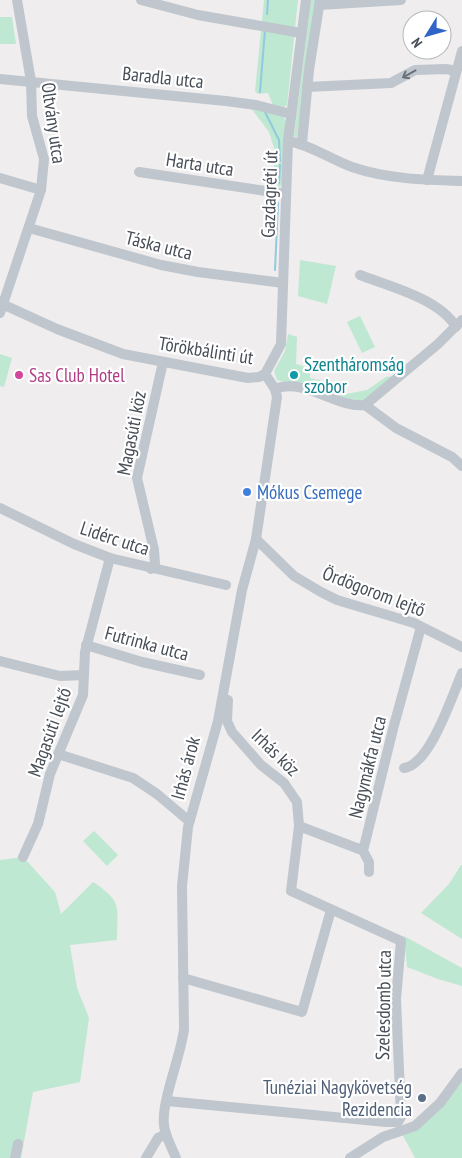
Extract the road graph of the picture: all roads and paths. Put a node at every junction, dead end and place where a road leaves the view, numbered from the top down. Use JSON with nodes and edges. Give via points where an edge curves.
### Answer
{"nodes":[{"id":1,"x":18,"y":0,"type":"edge"},
{"id":2,"x":141,"y":0,"type":"edge"},
{"id":3,"x":304,"y":0,"type":"edge"},
{"id":4,"x":401,"y":0,"type":"edge"},
{"id":5,"x":319,"y":2,"type":"edge"},
{"id":6,"x":301,"y":33,"type":"junction"},
{"id":7,"x":462,"y":51,"type":"edge"},
{"id":8,"x":456,"y":71,"type":"junction"},
{"id":9,"x":0,"y":79,"type":"edge"},
{"id":10,"x":31,"y":81,"type":"junction"},
{"id":11,"x":307,"y":87,"type":"junction"},
{"id":12,"x":291,"y":114,"type":"junction"},
{"id":13,"x":288,"y":141,"type":"junction"},
{"id":14,"x":302,"y":143,"type":"junction"},
{"id":15,"x":139,"y":172,"type":"dead end"},
{"id":16,"x":0,"y":178,"type":"edge"},
{"id":17,"x":427,"y":180,"type":"junction"},
{"id":18,"x":462,"y":180,"type":"edge"},
{"id":19,"x":41,"y":190,"type":"junction"},
{"id":20,"x":286,"y":194,"type":"junction"},
{"id":21,"x":29,"y":228,"type":"junction"},
{"id":22,"x":360,"y":275,"type":"dead end"},
{"id":23,"x":284,"y":283,"type":"junction"},
{"id":24,"x":1,"y":307,"type":"edge"},
{"id":25,"x":459,"y":324,"type":"edge"},
{"id":26,"x":162,"y":362,"type":"junction"},
{"id":27,"x":265,"y":374,"type":"junction"},
{"id":28,"x":275,"y":389,"type":"junction"},
{"id":29,"x":365,"y":405,"type":"junction"},
{"id":30,"x":462,"y":466,"type":"edge"},
{"id":31,"x":0,"y":508,"type":"edge"},
{"id":32,"x":256,"y":539,"type":"junction"},
{"id":33,"x":110,"y":558,"type":"junction"},
{"id":34,"x":151,"y":569,"type":"junction"},
{"id":35,"x":226,"y":585,"type":"dead end"},
{"id":36,"x":421,"y":627,"type":"junction"},
{"id":37,"x":86,"y":645,"type":"junction"},
{"id":38,"x":462,"y":648,"type":"edge"},
{"id":39,"x":0,"y":661,"type":"edge"},
{"id":40,"x":226,"y":669,"type":"junction"},
{"id":41,"x":462,"y":673,"type":"edge"},
{"id":42,"x":84,"y":675,"type":"junction"},
{"id":43,"x":200,"y":675,"type":"dead end"},
{"id":44,"x":58,"y":754,"type":"junction"},
{"id":45,"x":404,"y":768,"type":"dead end"},
{"id":46,"x":189,"y":821,"type":"junction"},
{"id":47,"x":299,"y":826,"type":"junction"},
{"id":48,"x":362,"y":849,"type":"junction"},
{"id":49,"x":23,"y":857,"type":"dead end"},
{"id":50,"x":369,"y":872,"type":"dead end"},
{"id":51,"x":291,"y":891,"type":"joint"},
{"id":52,"x":331,"y":910,"type":"junction"},
{"id":53,"x":183,"y":978,"type":"junction"},
{"id":54,"x":462,"y":1073,"type":"edge"},
{"id":55,"x":167,"y":1102,"type":"junction"},
{"id":56,"x":166,"y":1134,"type":"junction"},
{"id":57,"x":18,"y":1144,"type":"dead end"},
{"id":58,"x":15,"y":1158,"type":"edge"},
{"id":59,"x":146,"y":1158,"type":"edge"},
{"id":60,"x":176,"y":1158,"type":"edge"},
{"id":61,"x":350,"y":1158,"type":"edge"}],
"edges":[{"from":1,"to":10,"type":"street","name":"Oltvány utca"},
{"from":2,"to":6,"type":"street","via":[[198,15]]},
{"from":3,"to":6,"type":"street","name":"Gazdagréti út"},
{"from":4,"to":5,"type":"street"},
{"from":5,"to":11,"type":"street","name":"Gazdagréti út"},
{"from":6,"to":12,"type":"street","name":"Gazdagréti út"},
{"from":7,"to":8,"type":"street"},
{"from":8,"to":11,"type":"street","one_way":true,"via":[[415,70],[391,83]]},
{"from":8,"to":17,"type":"street"},
{"from":9,"to":10,"type":"street","name":"Baradla utca"},
{"from":10,"to":12,"type":"street","name":"Baradla utca","via":[[226,101]]},
{"from":10,"to":19,"type":"street","name":"Oltvány utca","via":[[32,116],[44,159]]},
{"from":11,"to":14,"type":"street","name":"Gazdagréti út"},
{"from":12,"to":13,"type":"street","name":"Gazdagréti út"},
{"from":13,"to":14,"type":"street"},
{"from":13,"to":20,"type":"street","name":"Gazdagréti út"},
{"from":14,"to":17,"type":"street","via":[[334,160],[366,171]]},
{"from":15,"to":20,"type":"street","name":"Harta utca"},
{"from":16,"to":19,"type":"street"},
{"from":17,"to":18,"type":"street"},
{"from":19,"to":21,"type":"street","name":"Oltvány utca"},
{"from":20,"to":23,"type":"street","name":"Gazdagréti út"},
{"from":21,"to":23,"type":"street","name":"Táska utca","via":[[161,265]]},
{"from":21,"to":24,"type":"street","name":"Oltvány utca"},
{"from":22,"to":25,"type":"street","via":[[432,304]]},
{"from":23,"to":27,"type":"street","name":"Gazdagréti út","via":[[281,344]]},
{"from":24,"to":26,"type":"street","name":"Törökbálinti út","via":[[104,348]]},
{"from":25,"to":29,"type":"street"},
{"from":26,"to":27,"type":"street","name":"Törökbálinti út","via":[[248,378]]},
{"from":26,"to":34,"type":"street","name":"Magasúti köz","via":[[137,478],[154,550],[155,564]]},
{"from":27,"to":28,"type":"street","name":"Törökbálinti út"},
{"from":28,"to":29,"type":"street","via":[[289,386],[350,406]]},
{"from":28,"to":32,"type":"street","name":"Irhás árok","via":[[277,397]]},
{"from":29,"to":30,"type":"street","via":[[396,428],[441,451]]},
{"from":31,"to":33,"type":"street","name":"Lidérc utca"},
{"from":32,"to":36,"type":"street","name":"Ördögorom lejtő","via":[[294,576],[321,592]]},
{"from":32,"to":40,"type":"street","name":"Irhás árok"},
{"from":33,"to":34,"type":"street","name":"Lidérc utca"},
{"from":33,"to":37,"type":"street","name":"Magasúti lejtő"},
{"from":34,"to":35,"type":"street","name":"Lidérc utca"},
{"from":36,"to":38,"type":"street","name":"Ördögorom lejtő"},
{"from":36,"to":48,"type":"street","name":"Nagymákfa utca","via":[[366,844]]},
{"from":37,"to":42,"type":"street","name":"Magasúti lejtő"},
{"from":37,"to":43,"type":"street","name":"Futrinka utca"},
{"from":39,"to":42,"type":"street","via":[[60,676]]},
{"from":40,"to":46,"type":"street","name":"Irhás árok","via":[[218,721]]},
{"from":40,"to":47,"type":"street","name":"Irhás köz","via":[[229,675],[227,721],[232,732],[247,751],[291,791],[297,802]]},
{"from":41,"to":45,"type":"street","via":[[427,752],[413,765]]},
{"from":42,"to":44,"type":"street","name":"Magasúti lejtő","via":[[82,696]]},
{"from":44,"to":46,"type":"street","via":[[133,778]]},
{"from":44,"to":49,"type":"street","name":"Magasúti lejtő","via":[[38,824]]},
{"from":46,"to":53,"type":"street","name":"Irhás árok","via":[[182,886]]},
{"from":47,"to":48,"type":"street","name":"Nagymákfa utca"},
{"from":47,"to":51,"type":"street","name":"Irhás köz"},
{"from":48,"to":50,"type":"street"},
{"from":51,"to":52,"type":"street","name":"Szelesdomb utca"},
{"from":52,"to":53,"type":"street","via":[[302,1012]]},
{"from":52,"to":55,"type":"street","name":"Szelesdomb utca","via":[[401,941],[396,999],[401,1117],[398,1122]]},
{"from":53,"to":55,"type":"street","name":"Irhás árok","via":[[182,1046]]},
{"from":54,"to":61,"type":"street","via":[[440,1103],[415,1126],[382,1137]]},
{"from":55,"to":56,"type":"street","name":"Irhás árok"},
{"from":56,"to":59,"type":"street","via":[[155,1142]]},
{"from":56,"to":60,"type":"street","name":"Irhás árok"},
{"from":57,"to":58,"type":"street"}]}
